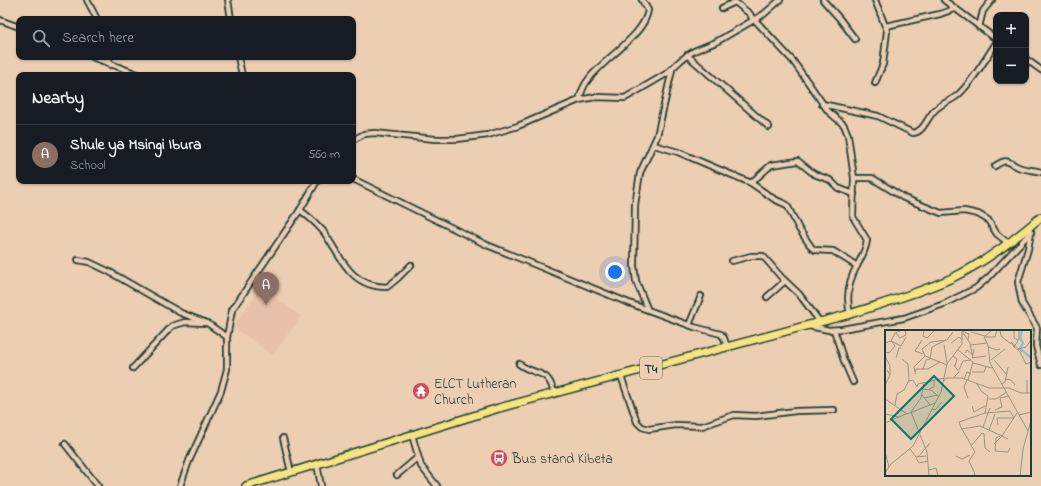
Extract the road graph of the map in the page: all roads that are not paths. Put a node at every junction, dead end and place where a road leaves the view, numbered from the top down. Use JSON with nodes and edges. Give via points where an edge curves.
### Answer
{"nodes":[{"id":1,"x":87,"y":0,"type":"edge"},
{"id":2,"x":228,"y":0,"type":"edge"},
{"id":3,"x":642,"y":0,"type":"edge"},
{"id":4,"x":780,"y":0,"type":"edge"},
{"id":5,"x":823,"y":0,"type":"edge"},
{"id":6,"x":875,"y":0,"type":"edge"},
{"id":7,"x":944,"y":0,"type":"edge"},
{"id":8,"x":992,"y":0,"type":"edge"},
{"id":9,"x":722,"y":8,"type":"dead end"},
{"id":10,"x":954,"y":9,"type":"junction"},
{"id":11,"x":95,"y":16,"type":"edge"},
{"id":12,"x":231,"y":16,"type":"edge"},
{"id":13,"x":0,"y":20,"type":"edge"},
{"id":14,"x":754,"y":20,"type":"junction"},
{"id":15,"x":16,"y":26,"type":"edge"},
{"id":16,"x":886,"y":26,"type":"junction"},
{"id":17,"x":979,"y":27,"type":"junction"},
{"id":18,"x":993,"y":37,"type":"edge"},
{"id":19,"x":854,"y":39,"type":"dead end"},
{"id":20,"x":993,"y":47,"type":"edge"},
{"id":21,"x":687,"y":55,"type":"junction"},
{"id":22,"x":99,"y":60,"type":"edge"},
{"id":23,"x":109,"y":60,"type":"edge"},
{"id":24,"x":239,"y":60,"type":"edge"},
{"id":25,"x":1029,"y":61,"type":"edge"},
{"id":26,"x":111,"y":65,"type":"junction"},
{"id":27,"x":672,"y":68,"type":"junction"},
{"id":28,"x":1041,"y":70,"type":"edge"},
{"id":29,"x":131,"y":72,"type":"edge"},
{"id":30,"x":241,"y":72,"type":"edge"},
{"id":31,"x":875,"y":83,"type":"dead end"},
{"id":32,"x":579,"y":100,"type":"junction"},
{"id":33,"x":822,"y":104,"type":"junction"},
{"id":34,"x":768,"y":127,"type":"dead end"},
{"id":35,"x":356,"y":138,"type":"edge"},
{"id":36,"x":654,"y":145,"type":"junction"},
{"id":37,"x":995,"y":166,"type":"dead end"},
{"id":38,"x":1041,"y":172,"type":"edge"},
{"id":39,"x":854,"y":178,"type":"junction"},
{"id":40,"x":356,"y":180,"type":"edge"},
{"id":41,"x":751,"y":183,"type":"junction"},
{"id":42,"x":315,"y":184,"type":"edge"},
{"id":43,"x":854,"y":194,"type":"junction"},
{"id":44,"x":300,"y":210,"type":"junction"},
{"id":45,"x":1041,"y":217,"type":"edge"},
{"id":46,"x":1032,"y":228,"type":"junction"},
{"id":47,"x":1008,"y":243,"type":"junction"},
{"id":48,"x":78,"y":260,"type":"dead end"},
{"id":49,"x":732,"y":261,"type":"dead end"},
{"id":50,"x":412,"y":265,"type":"dead end"},
{"id":51,"x":856,"y":266,"type":"junction"},
{"id":52,"x":785,"y":281,"type":"junction"},
{"id":53,"x":701,"y":296,"type":"dead end"},
{"id":54,"x":766,"y":297,"type":"dead end"},
{"id":55,"x":647,"y":308,"type":"junction"},
{"id":56,"x":850,"y":314,"type":"junction"},
{"id":57,"x":820,"y":322,"type":"junction"},
{"id":58,"x":207,"y":323,"type":"junction"},
{"id":59,"x":689,"y":325,"type":"junction"},
{"id":60,"x":808,"y":325,"type":"junction"},
{"id":61,"x":834,"y":330,"type":"junction"},
{"id":62,"x":227,"y":337,"type":"junction"},
{"id":63,"x":727,"y":347,"type":"junction"},
{"id":64,"x":519,"y":364,"type":"dead end"},
{"id":65,"x":1041,"y":365,"type":"edge"},
{"id":66,"x":133,"y":368,"type":"dead end"},
{"id":67,"x":621,"y":376,"type":"junction"},
{"id":68,"x":853,"y":382,"type":"dead end"},
{"id":69,"x":554,"y":394,"type":"junction"},
{"id":70,"x":834,"y":410,"type":"dead end"},
{"id":71,"x":412,"y":436,"type":"junction"},
{"id":72,"x":283,"y":438,"type":"dead end"},
{"id":73,"x":65,"y":444,"type":"dead end"},
{"id":74,"x":417,"y":458,"type":"junction"},
{"id":75,"x":317,"y":464,"type":"junction"},
{"id":76,"x":291,"y":472,"type":"junction"},
{"id":77,"x":397,"y":476,"type":"dead end"},
{"id":78,"x":98,"y":486,"type":"edge"},
{"id":79,"x":180,"y":486,"type":"edge"},
{"id":80,"x":246,"y":486,"type":"edge"},
{"id":81,"x":321,"y":486,"type":"edge"},
{"id":82,"x":436,"y":486,"type":"edge"}],
"edges":[{"from":1,"to":11,"type":"street"},
{"from":2,"to":12,"type":"street"},
{"from":3,"to":32,"type":"street","via":[[648,10],[646,20],[588,79]]},
{"from":4,"to":14,"type":"street"},
{"from":5,"to":19,"type":"street"},
{"from":6,"to":16,"type":"street"},
{"from":7,"to":10,"type":"street"},
{"from":8,"to":17,"type":"street","via":[[983,11]]},
{"from":9,"to":14,"type":"street","via":[[735,2]]},
{"from":10,"to":16,"type":"street","via":[[931,17]]},
{"from":10,"to":17,"type":"street"},
{"from":13,"to":15,"type":"street"},
{"from":14,"to":21,"type":"street"},
{"from":14,"to":33,"type":"street","via":[[792,61]]},
{"from":16,"to":31,"type":"street","via":[[883,64]]},
{"from":17,"to":18,"type":"street"},
{"from":20,"to":33,"type":"street","via":[[963,90],[936,108],[917,132],[913,133],[878,116]]},
{"from":21,"to":27,"type":"street"},
{"from":21,"to":34,"type":"street"},
{"from":22,"to":26,"type":"street"},
{"from":23,"to":26,"type":"street"},
{"from":24,"to":30,"type":"street"},
{"from":25,"to":28,"type":"street"},
{"from":26,"to":29,"type":"street"},
{"from":27,"to":32,"type":"street","via":[[646,87],[625,98],[596,97]]},
{"from":27,"to":36,"type":"street"},
{"from":32,"to":35,"type":"street","via":[[562,105],[518,126],[488,135],[434,139],[374,133]]},
{"from":33,"to":39,"type":"street","via":[[844,125],[848,135]]},
{"from":36,"to":41,"type":"street","via":[[678,152]]},
{"from":36,"to":55,"type":"street","via":[[640,173],[634,228],[635,275]]},
{"from":37,"to":38,"type":"street","via":[[1009,161],[1022,168]]},
{"from":39,"to":43,"type":"street"},
{"from":39,"to":47,"type":"street","via":[[872,178],[904,198],[941,213],[964,211],[978,214],[988,220],[997,234]]},
{"from":40,"to":55,"type":"street","via":[[487,245]]},
{"from":41,"to":43,"type":"street","via":[[771,165],[798,161],[814,174]]},
{"from":41,"to":51,"type":"street","via":[[787,205],[799,230],[812,248],[833,251]]},
{"from":42,"to":44,"type":"street"},
{"from":43,"to":51,"type":"street","via":[[853,217],[867,240],[866,248]]},
{"from":44,"to":50,"type":"street","via":[[321,230],[350,273],[358,279],[387,287]]},
{"from":44,"to":62,"type":"street","via":[[235,304],[230,315]]},
{"from":45,"to":46,"type":"highway","number":"T4"},
{"from":46,"to":47,"type":"highway","number":"T4"},
{"from":46,"to":61,"type":"street","via":[[989,277],[963,296],[904,318]]},
{"from":46,"to":65,"type":"street","via":[[1018,282],[1022,303],[1037,328],[1036,346]]},
{"from":47,"to":56,"type":"highway","number":"T4","via":[[951,278]]},
{"from":48,"to":58,"type":"street","via":[[89,262],[181,313]]},
{"from":49,"to":52,"type":"street","via":[[755,255],[763,256]]},
{"from":51,"to":56,"type":"street","via":[[847,299]]},
{"from":52,"to":54,"type":"street"},
{"from":52,"to":57,"type":"street","via":[[799,294]]},
{"from":53,"to":59,"type":"street"},
{"from":55,"to":59,"type":"street"},
{"from":56,"to":57,"type":"highway","number":"T4"},
{"from":57,"to":60,"type":"highway","number":"T4"},
{"from":58,"to":62,"type":"street"},
{"from":58,"to":66,"type":"street","via":[[185,322],[172,326]]},
{"from":59,"to":63,"type":"street","via":[[720,334]]},
{"from":60,"to":61,"type":"street"},
{"from":60,"to":63,"type":"highway","number":"T4"},
{"from":61,"to":68,"type":"street"},
{"from":62,"to":79,"type":"street","via":[[227,369],[221,391]]},
{"from":63,"to":67,"type":"highway","number":"T4"},
{"from":64,"to":69,"type":"street","via":[[545,376],[551,382]]},
{"from":67,"to":69,"type":"highway","number":"T4"},
{"from":67,"to":70,"type":"street","via":[[637,422],[649,429],[676,425],[702,426],[734,415],[756,416]]},
{"from":69,"to":71,"type":"highway","number":"T4","via":[[499,408]]},
{"from":71,"to":74,"type":"street"},
{"from":71,"to":75,"type":"highway","number":"T4"},
{"from":72,"to":76,"type":"street"},
{"from":73,"to":78,"type":"street"},
{"from":74,"to":77,"type":"street"},
{"from":74,"to":82,"type":"street"},
{"from":75,"to":76,"type":"highway","number":"T4"},
{"from":75,"to":81,"type":"street"},
{"from":76,"to":80,"type":"highway","number":"T4"}]}
